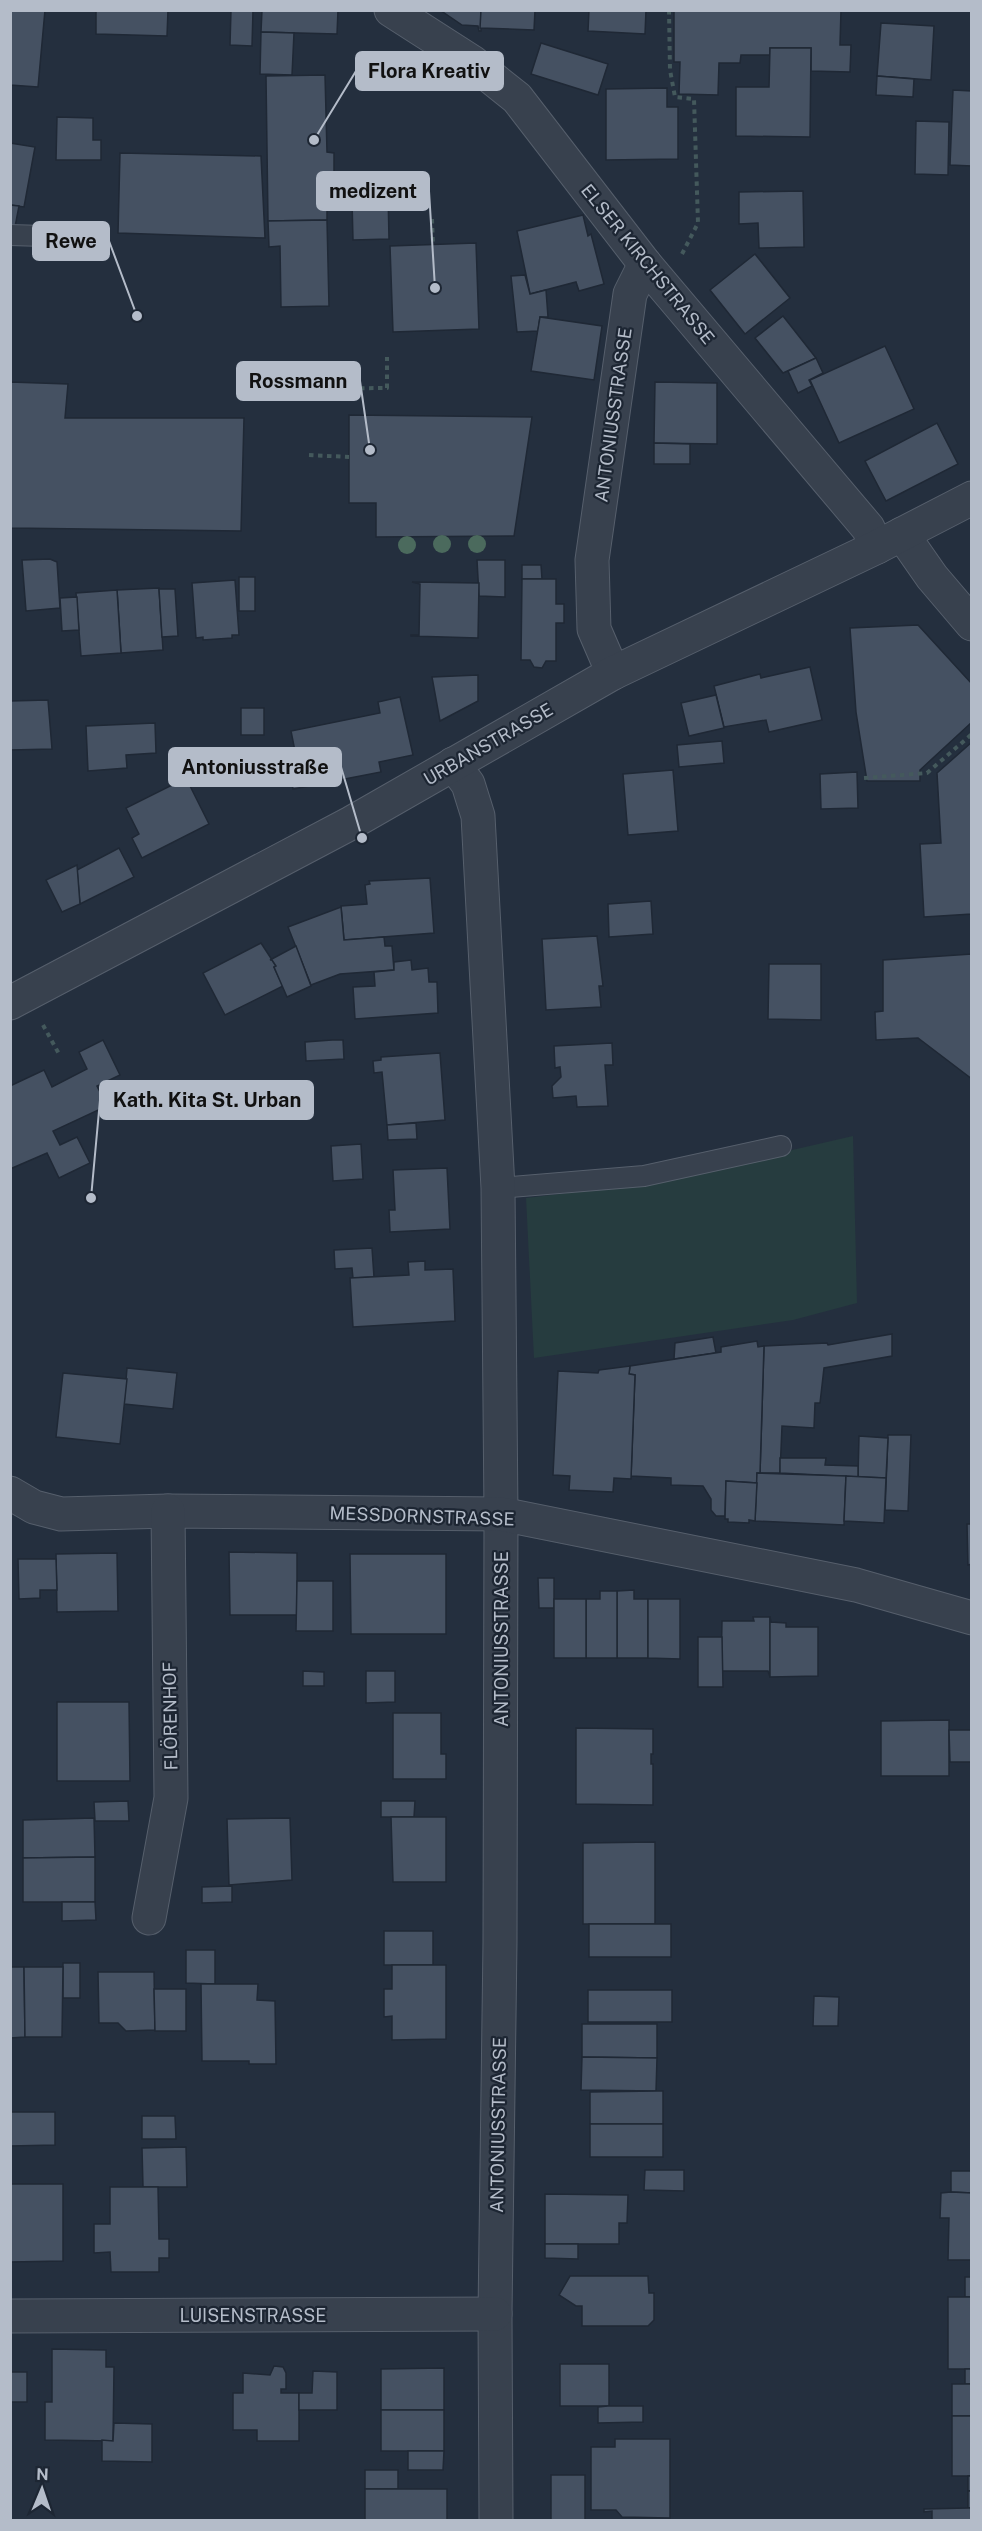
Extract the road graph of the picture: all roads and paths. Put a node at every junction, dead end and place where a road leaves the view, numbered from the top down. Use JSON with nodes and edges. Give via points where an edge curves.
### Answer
{"nodes":[{"id":1,"x":391,"y":10,"type":"edge"},
{"id":2,"x":669,"y":10,"type":"edge"},
{"id":3,"x":432,"y":219,"type":"dead end"},
{"id":4,"x":10,"y":235,"type":"edge"},
{"id":5,"x":77,"y":237,"type":"dead end"},
{"id":6,"x":433,"y":246,"type":"dead end"},
{"id":7,"x":653,"y":274,"type":"junction"},
{"id":8,"x":387,"y":357,"type":"dead end"},
{"id":9,"x":270,"y":388,"type":"dead end"},
{"id":10,"x":309,"y":455,"type":"dead end"},
{"id":11,"x":349,"y":457,"type":"dead end"},
{"id":12,"x":972,"y":498,"type":"edge"},
{"id":13,"x":890,"y":540,"type":"junction"},
{"id":14,"x":972,"y":624,"type":"edge"},
{"id":15,"x":613,"y":673,"type":"junction"},
{"id":16,"x":972,"y":734,"type":"edge"},
{"id":17,"x":453,"y":764,"type":"junction"},
{"id":18,"x":864,"y":778,"type":"dead end"},
{"id":19,"x":10,"y":1003,"type":"edge"},
{"id":20,"x":781,"y":1146,"type":"dead end"},
{"id":21,"x":498,"y":1188,"type":"junction"},
{"id":22,"x":10,"y":1493,"type":"edge"},
{"id":23,"x":168,"y":1511,"type":"junction"},
{"id":24,"x":501,"y":1514,"type":"junction"},
{"id":25,"x":972,"y":1618,"type":"edge"},
{"id":26,"x":148,"y":1918,"type":"dead end"},
{"id":27,"x":495,"y":2314,"type":"junction"},
{"id":28,"x":10,"y":2316,"type":"edge"},
{"id":29,"x":496,"y":2520,"type":"edge"}],
"edges":[{"from":1,"to":7,"type":"street","name":"ELSER KIRCHSTRASSE","via":[[471,62],[517,98]]},
{"from":2,"to":7,"type":"path","via":[[670,70],[675,97],[694,99],[698,223],[675,268]]},
{"from":3,"to":6,"type":"path"},
{"from":4,"to":5,"type":"lane"},
{"from":7,"to":13,"type":"street","name":"ELSER KIRCHSTRASSE","via":[[868,528]]},
{"from":7,"to":15,"type":"street","name":"ANTONIUSSTRASSE","via":[[630,294],[592,560],[594,629]]},
{"from":8,"to":9,"type":"path","via":[[387,388]]},
{"from":10,"to":11,"type":"path"},
{"from":12,"to":13,"type":"street","name":"URBANSTRASSE"},
{"from":13,"to":14,"type":"street","name":"ELSER KIRCHSTRASSE","via":[[932,577]]},
{"from":13,"to":15,"type":"street","name":"URBANSTRASSE"},
{"from":15,"to":17,"type":"street","name":"URBANSTRASSE"},
{"from":16,"to":18,"type":"path","via":[[927,773]]},
{"from":17,"to":19,"type":"street","name":"URBANSTRASSE","via":[[351,823]]},
{"from":17,"to":21,"type":"street","name":"ANTONIUSSTRASSE","via":[[468,784],[478,816]]},
{"from":20,"to":21,"type":"lane","via":[[644,1176]]},
{"from":21,"to":24,"type":"street","name":"ANTONIUSSTRASSE"},
{"from":22,"to":23,"type":"street","name":"MESSDORNSTRASSE","via":[[34,1507],[61,1514]]},
{"from":23,"to":24,"type":"street","name":"MESSDORNSTRASSE"},
{"from":23,"to":26,"type":"street","name":"FLÖRENHOF","via":[[171,1798]]},
{"from":24,"to":25,"type":"street","name":"MESSDORNSTRASSE","via":[[856,1585]]},
{"from":24,"to":27,"type":"street","name":"ANTONIUSSTRASSE"},
{"from":27,"to":28,"type":"street","name":"LUISENSTRASSE"},
{"from":27,"to":29,"type":"street","name":"ANTONIUSSTRASSE"}]}
